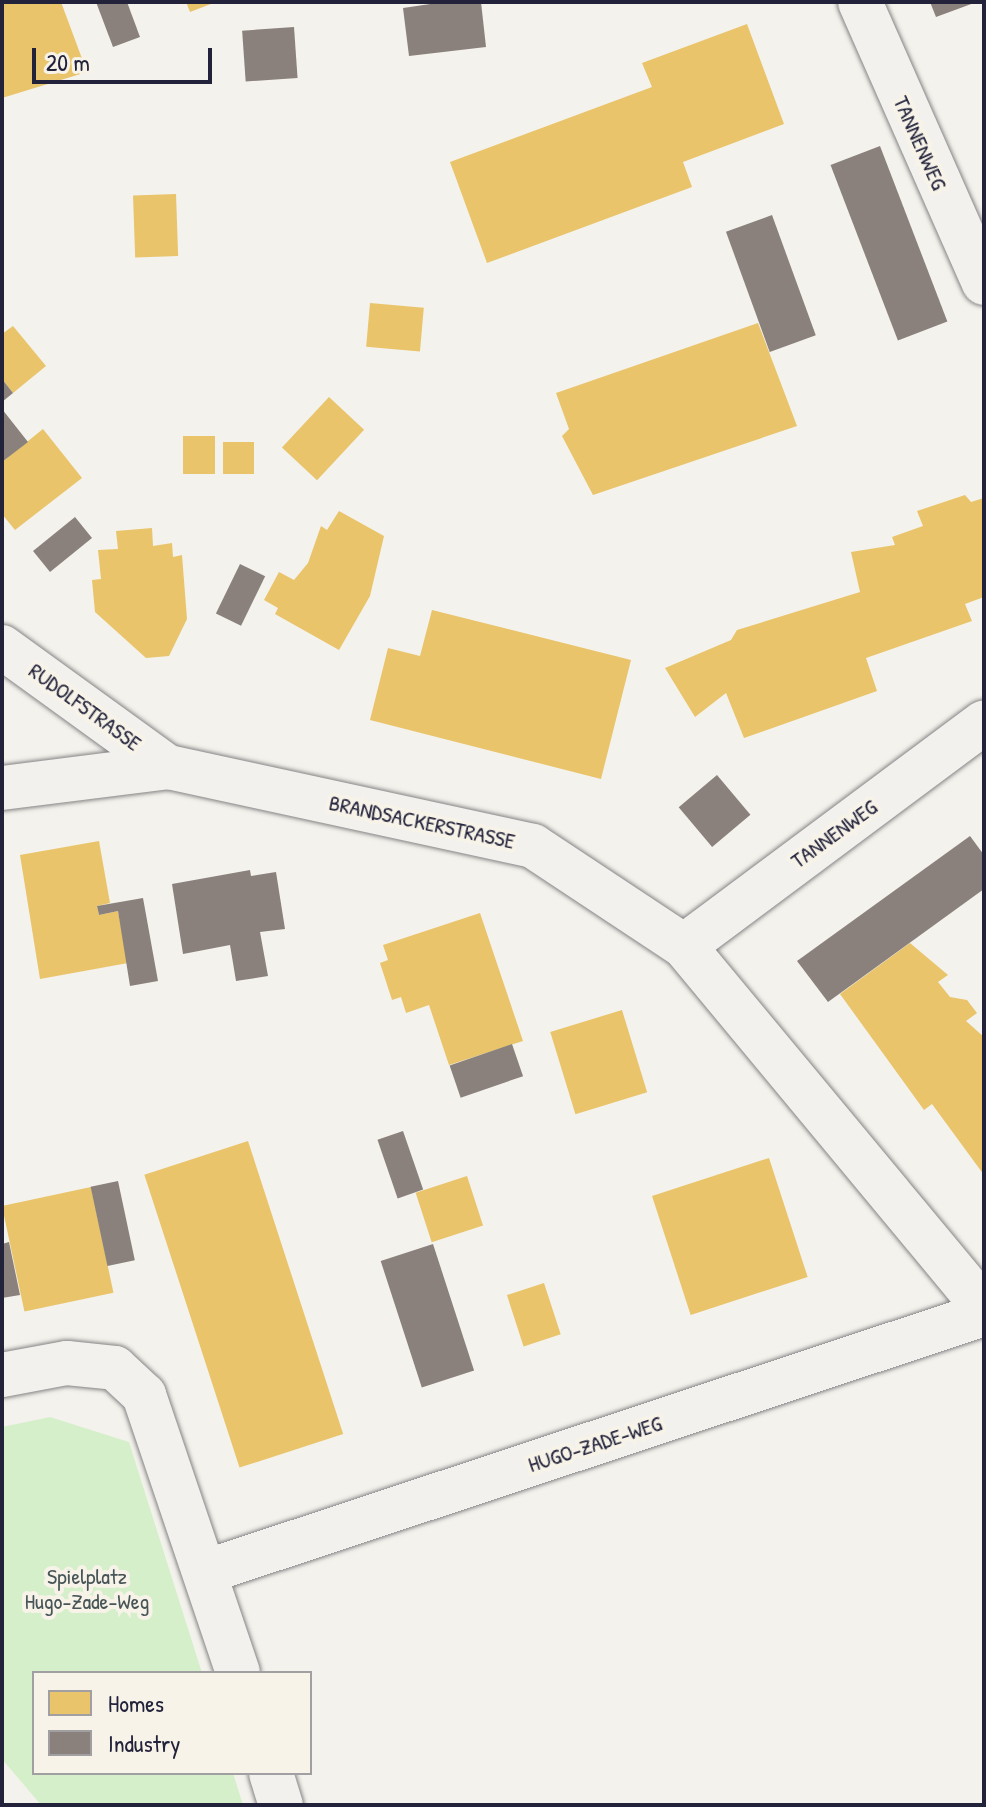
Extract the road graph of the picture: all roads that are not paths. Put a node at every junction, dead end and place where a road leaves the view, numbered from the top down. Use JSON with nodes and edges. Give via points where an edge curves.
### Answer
{"nodes":[{"id":1,"x":860,"y":2,"type":"edge"},
{"id":2,"x":984,"y":283,"type":"edge"},
{"id":3,"x":2,"y":647,"type":"edge"},
{"id":4,"x":984,"y":722,"type":"edge"},
{"id":5,"x":168,"y":767,"type":"junction"},
{"id":6,"x":2,"y":788,"type":"edge"},
{"id":7,"x":684,"y":946,"type":"junction"},
{"id":8,"x":984,"y":1307,"type":"edge"},
{"id":9,"x":984,"y":1314,"type":"edge"},
{"id":10,"x":2,"y":1375,"type":"edge"},
{"id":11,"x":205,"y":1572,"type":"junction"},
{"id":12,"x":237,"y":1671,"type":"edge"},
{"id":13,"x":272,"y":1775,"type":"edge"},
{"id":14,"x":281,"y":1805,"type":"edge"}],
"edges":[{"from":1,"to":2,"type":"street","name":"TANNENWEG"},
{"from":3,"to":5,"type":"street","name":"RUDOLFSTRASSE"},
{"from":4,"to":7,"type":"street","name":"TANNENWEG"},
{"from":5,"to":6,"type":"street","name":"BRANDSACKERSTRASSE"},
{"from":5,"to":7,"type":"street","name":"BRANDSACKERSTRASSE","via":[[533,846]]},
{"from":7,"to":8,"type":"street","name":"BRANDSACKERSTRASSE"},
{"from":9,"to":11,"type":"street","name":"HUGO-ZADE-WEG"},
{"from":10,"to":11,"type":"street","via":[[67,1363],[115,1368],[144,1395]]},
{"from":11,"to":12,"type":"street"},
{"from":13,"to":14,"type":"street"}]}
